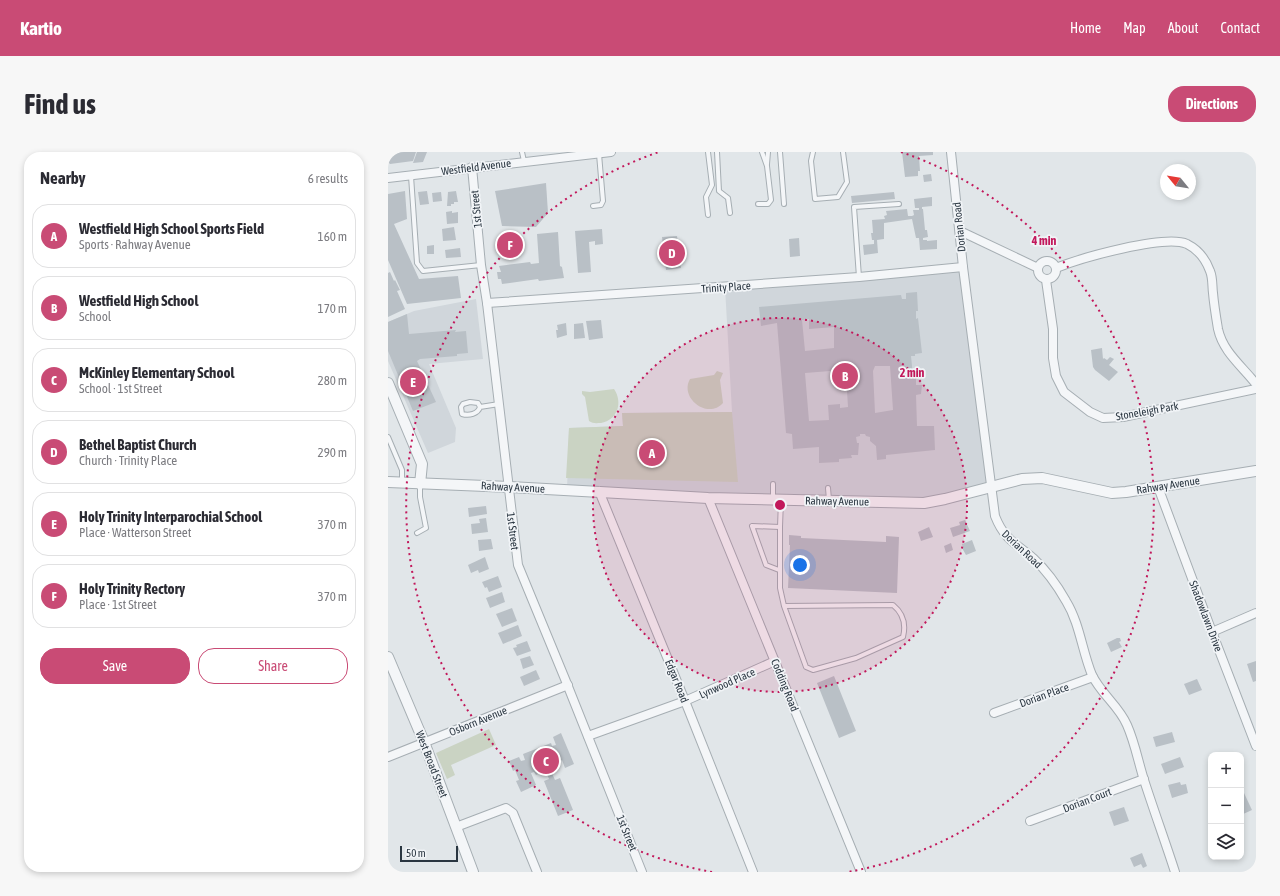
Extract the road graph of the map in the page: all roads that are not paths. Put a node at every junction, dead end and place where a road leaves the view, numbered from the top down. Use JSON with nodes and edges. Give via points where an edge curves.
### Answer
{"nodes":[{"id":1,"x":522,"y":152,"type":"edge"},
{"id":2,"x":611,"y":152,"type":"edge"},
{"id":3,"x":708,"y":152,"type":"edge"},
{"id":4,"x":717,"y":152,"type":"edge"},
{"id":5,"x":762,"y":152,"type":"edge"},
{"id":6,"x":768,"y":152,"type":"edge"},
{"id":7,"x":780,"y":152,"type":"edge"},
{"id":8,"x":813,"y":152,"type":"edge"},
{"id":9,"x":843,"y":152,"type":"edge"},
{"id":10,"x":951,"y":152,"type":"edge"},
{"id":11,"x":599,"y":153,"type":"junction"},
{"id":12,"x":524,"y":162,"type":"junction"},
{"id":13,"x":767,"y":166,"type":"junction"},
{"id":14,"x":472,"y":167,"type":"junction"},
{"id":15,"x":411,"y":176,"type":"junction"},
{"id":16,"x":388,"y":178,"type":"edge"},
{"id":17,"x":758,"y":204,"type":"dead end"},
{"id":18,"x":784,"y":204,"type":"dead end"},
{"id":19,"x":899,"y":204,"type":"dead end"},
{"id":20,"x":593,"y":206,"type":"dead end"},
{"id":21,"x":730,"y":213,"type":"dead end"},
{"id":22,"x":708,"y":215,"type":"dead end"},
{"id":23,"x":960,"y":231,"type":"junction"},
{"id":24,"x":481,"y":265,"type":"junction"},
{"id":25,"x":964,"y":267,"type":"junction"},
{"id":26,"x":1038,"y":268,"type":"junction"},
{"id":27,"x":1056,"y":268,"type":"junction"},
{"id":28,"x":859,"y":277,"type":"junction"},
{"id":29,"x":1046,"y":280,"type":"junction"},
{"id":30,"x":487,"y":303,"type":"junction"},
{"id":31,"x":388,"y":383,"type":"edge"},
{"id":32,"x":1256,"y":384,"type":"edge"},
{"id":33,"x":1256,"y":389,"type":"edge"},
{"id":34,"x":500,"y":404,"type":"junction"},
{"id":35,"x":480,"y":407,"type":"junction"},
{"id":36,"x":388,"y":436,"type":"edge"},
{"id":37,"x":1256,"y":471,"type":"edge"},
{"id":38,"x":388,"y":482,"type":"edge"},
{"id":39,"x":404,"y":483,"type":"junction"},
{"id":40,"x":420,"y":484,"type":"junction"},
{"id":41,"x":773,"y":484,"type":"dead end"},
{"id":42,"x":510,"y":487,"type":"junction"},
{"id":43,"x":1158,"y":487,"type":"junction"},
{"id":44,"x":828,"y":488,"type":"dead end"},
{"id":45,"x":991,"y":488,"type":"junction"},
{"id":46,"x":599,"y":491,"type":"junction"},
{"id":47,"x":708,"y":498,"type":"junction"},
{"id":48,"x":777,"y":499,"type":"junction"},
{"id":49,"x":829,"y":500,"type":"junction"},
{"id":50,"x":780,"y":527,"type":"junction"},
{"id":51,"x":417,"y":533,"type":"dead end"},
{"id":52,"x":779,"y":570,"type":"junction"},
{"id":53,"x":784,"y":606,"type":"junction"},
{"id":54,"x":1256,"y":613,"type":"edge"},
{"id":55,"x":1212,"y":632,"type":"junction"},
{"id":56,"x":388,"y":657,"type":"edge"},
{"id":57,"x":775,"y":661,"type":"junction"},
{"id":58,"x":1093,"y":677,"type":"junction"},
{"id":59,"x":568,"y":685,"type":"junction"},
{"id":60,"x":685,"y":701,"type":"junction"},
{"id":61,"x":994,"y":713,"type":"dead end"},
{"id":62,"x":588,"y":736,"type":"junction"},
{"id":63,"x":424,"y":742,"type":"junction"},
{"id":64,"x":1256,"y":746,"type":"edge"},
{"id":65,"x":388,"y":757,"type":"edge"},
{"id":66,"x":1144,"y":779,"type":"junction"},
{"id":67,"x":1030,"y":821,"type":"dead end"},
{"id":68,"x":456,"y":827,"type":"junction"},
{"id":69,"x":473,"y":872,"type":"edge"},
{"id":70,"x":537,"y":872,"type":"edge"},
{"id":71,"x":642,"y":872,"type":"edge"},
{"id":72,"x":753,"y":872,"type":"edge"},
{"id":73,"x":861,"y":872,"type":"edge"},
{"id":74,"x":1176,"y":872,"type":"edge"}],
"edges":[{"from":1,"to":12,"type":"lane"},
{"from":2,"to":11,"type":"street","name":"Westfield Avenue"},
{"from":3,"to":22,"type":"lane","via":[[712,185],[706,197]]},
{"from":4,"to":21,"type":"lane","via":[[720,192],[728,198]]},
{"from":5,"to":13,"type":"lane"},
{"from":6,"to":13,"type":"lane"},
{"from":7,"to":18,"type":"lane"},
{"from":8,"to":9,"type":"lane","via":[[811,161],[815,199],[838,196],[847,182]]},
{"from":10,"to":23,"type":"street","name":"Dorian Road"},
{"from":11,"to":12,"type":"street","name":"Westfield Avenue"},
{"from":11,"to":20,"type":"lane","via":[[603,201],[601,205]]},
{"from":12,"to":14,"type":"street","name":"Westfield Avenue"},
{"from":13,"to":17,"type":"lane","via":[[771,200],[768,204]]},
{"from":14,"to":15,"type":"street","name":"Westfield Avenue"},
{"from":14,"to":24,"type":"street","name":"1st Street"},
{"from":15,"to":16,"type":"street","name":"Westfield Avenue"},
{"from":15,"to":24,"type":"lane","via":[[417,262],[423,271]]},
{"from":19,"to":28,"type":"lane","via":[[854,207]]},
{"from":23,"to":25,"type":"street","name":"Dorian Road"},
{"from":23,"to":26,"type":"street"},
{"from":24,"to":30,"type":"street","name":"1st Street"},
{"from":25,"to":28,"type":"street","name":"Trinity Place"},
{"from":25,"to":45,"type":"street","name":"Dorian Road"},
{"from":26,"to":27,"type":"street","via":[[1047,260],[1053,262]]},
{"from":26,"to":29,"type":"street","name":"Stoneleigh Park","via":[[1038,274]]},
{"from":27,"to":29,"type":"street","via":[[1056,274]]},
{"from":27,"to":32,"type":"street","via":[[1075,260],[1136,245],[1170,242],[1186,244],[1201,253],[1211,273],[1218,330],[1225,346]]},
{"from":28,"to":30,"type":"street","name":"Trinity Place"},
{"from":29,"to":33,"type":"street","name":"Stoneleigh Park","via":[[1056,376],[1064,392],[1090,412],[1104,418],[1123,417]]},
{"from":30,"to":34,"type":"street","name":"1st Street"},
{"from":31,"to":40,"type":"street","via":[[422,464]]},
{"from":34,"to":35,"type":"lane"},
{"from":34,"to":42,"type":"street","name":"1st Street"},
{"from":35,"to":35,"type":"lane","via":[[477,413],[462,414],[463,404],[476,402]]},
{"from":36,"to":39,"type":"lane","via":[[402,470]]},
{"from":37,"to":43,"type":"street","name":"Rahway Avenue"},
{"from":38,"to":39,"type":"street","name":"Rahway Avenue"},
{"from":39,"to":40,"type":"street","name":"Rahway Avenue"},
{"from":40,"to":42,"type":"street","name":"Rahway Avenue"},
{"from":40,"to":51,"type":"lane","via":[[426,528]]},
{"from":41,"to":48,"type":"lane"},
{"from":42,"to":46,"type":"street","name":"Rahway Avenue"},
{"from":42,"to":59,"type":"street","name":"1st Street","via":[[518,565]]},
{"from":43,"to":45,"type":"street","name":"Rahway Avenue","via":[[1112,493],[1042,478],[1022,479]]},
{"from":43,"to":55,"type":"street","name":"Shadowlawn Drive"},
{"from":44,"to":49,"type":"lane"},
{"from":45,"to":49,"type":"street","name":"Rahway Avenue","via":[[924,503]]},
{"from":45,"to":58,"type":"street","name":"Dorian Road","via":[[999,528],[1048,573],[1076,619]]},
{"from":46,"to":47,"type":"street","name":"Rahway Avenue"},
{"from":46,"to":60,"type":"street","name":"Edgar Road"},
{"from":47,"to":48,"type":"street","name":"Rahway Avenue"},
{"from":47,"to":57,"type":"street","name":"Codding Road"},
{"from":48,"to":49,"type":"street","name":"Rahway Avenue"},
{"from":48,"to":50,"type":"lane"},
{"from":50,"to":52,"type":"lane"},
{"from":50,"to":52,"type":"lane","via":[[752,526],[766,565]]},
{"from":52,"to":53,"type":"lane"},
{"from":53,"to":53,"type":"lane","via":[[806,667],[813,670],[856,658],[903,637],[905,626],[900,610],[893,605]]},
{"from":54,"to":55,"type":"street"},
{"from":55,"to":64,"type":"street","name":"Shadowlawn Drive"},
{"from":56,"to":63,"type":"street","name":"West Broad Street"},
{"from":57,"to":60,"type":"street","name":"Lynwood Place"},
{"from":57,"to":73,"type":"street","name":"Codding Road"},
{"from":58,"to":61,"type":"street","name":"Dorian Place"},
{"from":58,"to":66,"type":"street","name":"Dorian Road","via":[[1126,722]]},
{"from":59,"to":62,"type":"street","name":"1st Street"},
{"from":59,"to":63,"type":"street","name":"Osborn Avenue"},
{"from":60,"to":62,"type":"street","name":"Lynwood Place"},
{"from":60,"to":72,"type":"street","name":"Edgar Road"},
{"from":62,"to":71,"type":"street","name":"1st Street"},
{"from":63,"to":65,"type":"street","name":"Osborn Avenue"},
{"from":63,"to":68,"type":"street","name":"West Broad Street"},
{"from":66,"to":67,"type":"street","name":"Dorian Court"},
{"from":66,"to":74,"type":"street","name":"Dorian Road"},
{"from":68,"to":69,"type":"street","name":"West Broad Street"},
{"from":68,"to":70,"type":"street","via":[[506,808],[512,813]]}]}
